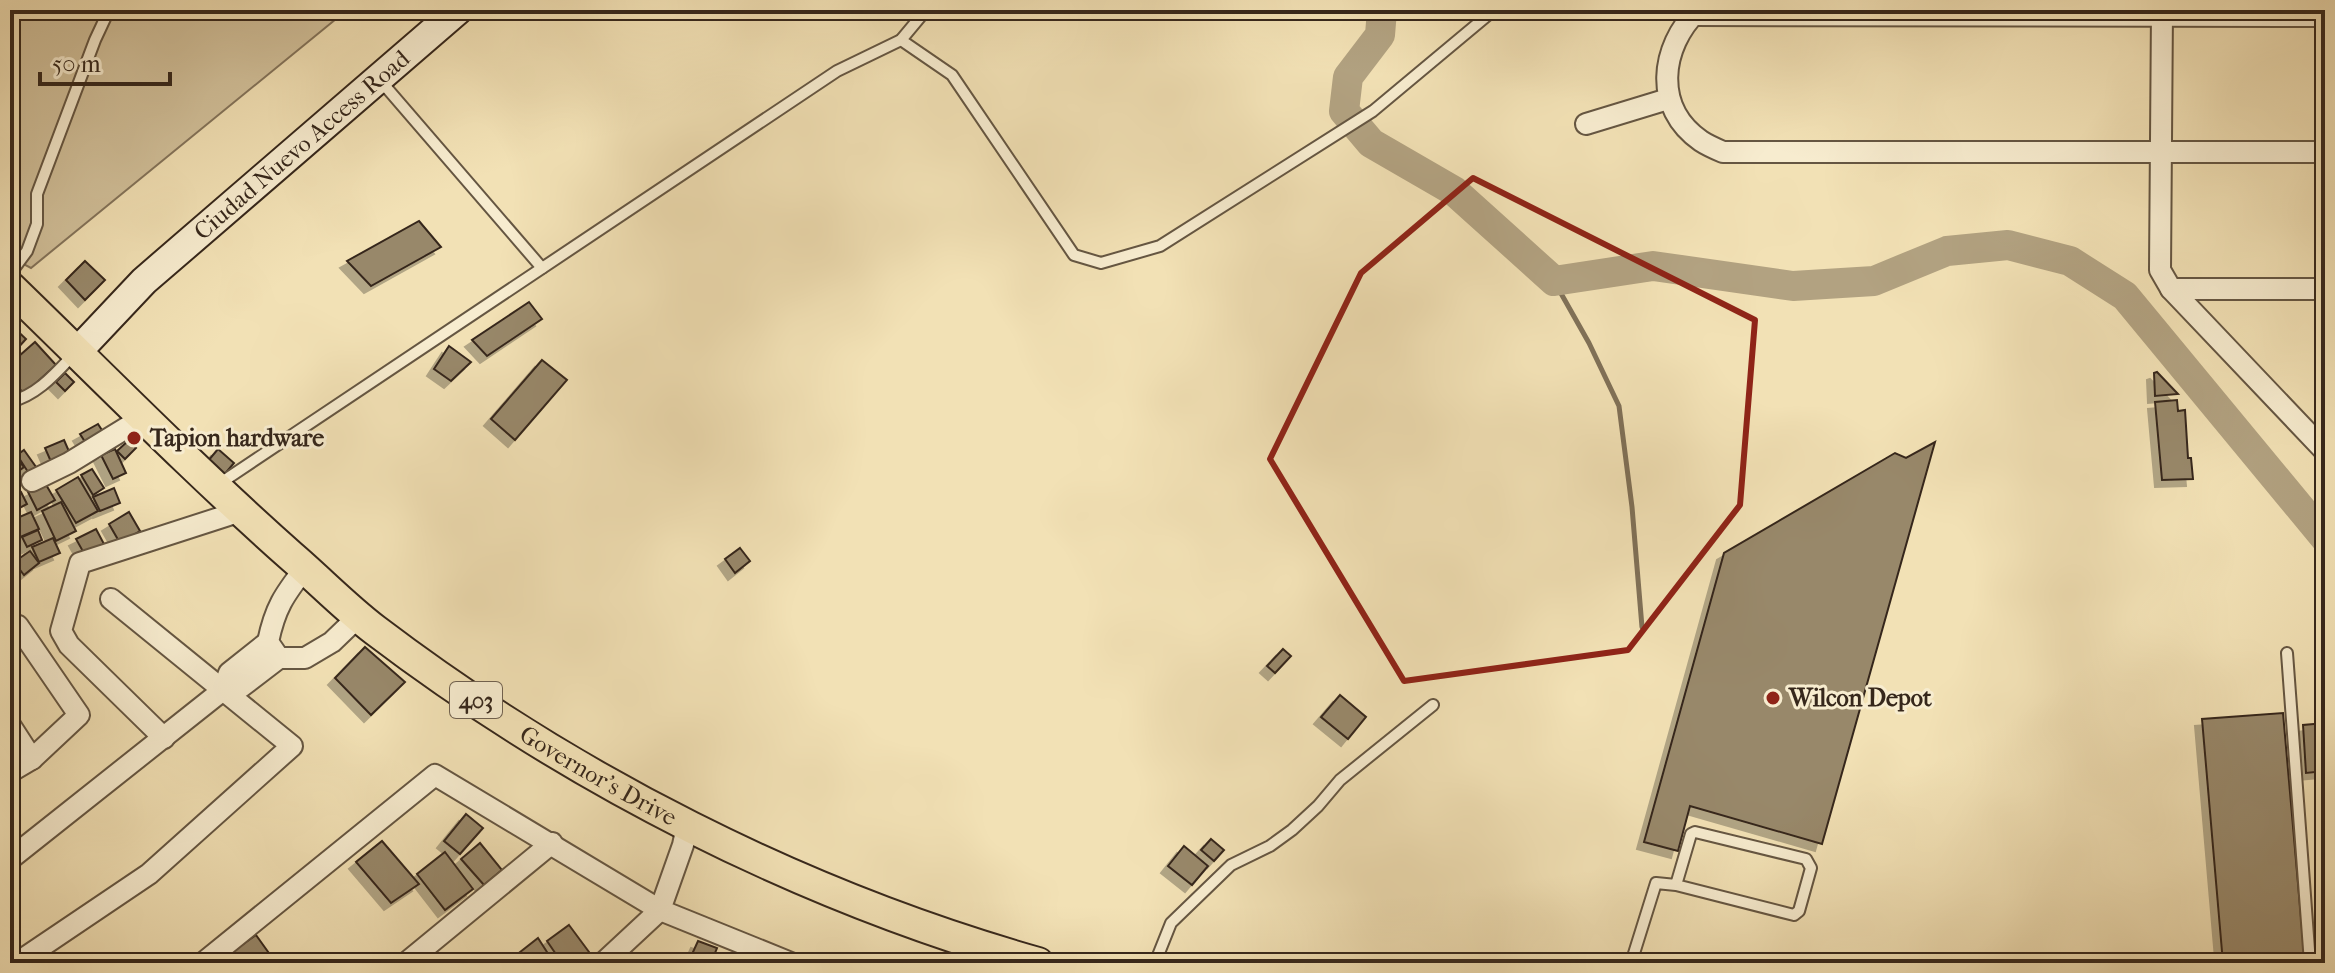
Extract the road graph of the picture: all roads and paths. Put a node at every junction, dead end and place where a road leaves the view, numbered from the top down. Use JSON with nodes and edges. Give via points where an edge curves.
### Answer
{"nodes":[{"id":1,"x":109,"y":10,"type":"edge"},
{"id":2,"x":458,"y":10,"type":"edge"},
{"id":3,"x":926,"y":10,"type":"edge"},
{"id":4,"x":1494,"y":10,"type":"edge"},
{"id":5,"x":1696,"y":12,"type":"edge"},
{"id":6,"x":2162,"y":12,"type":"edge"},
{"id":7,"x":2325,"y":16,"type":"edge"},
{"id":8,"x":901,"y":40,"type":"junction"},
{"id":9,"x":378,"y":79,"type":"junction"},
{"id":10,"x":1668,"y":99,"type":"junction"},
{"id":11,"x":1586,"y":124,"type":"dead end"},
{"id":12,"x":2161,"y":150,"type":"junction"},
{"id":13,"x":2325,"y":152,"type":"edge"},
{"id":14,"x":542,"y":268,"type":"junction"},
{"id":15,"x":10,"y":274,"type":"edge"},
{"id":16,"x":10,"y":287,"type":"edge"},
{"id":17,"x":2171,"y":289,"type":"junction"},
{"id":18,"x":2325,"y":289,"type":"edge"},
{"id":19,"x":70,"y":345,"type":"junction"},
{"id":20,"x":10,"y":402,"type":"edge"},
{"id":21,"x":144,"y":417,"type":"junction"},
{"id":22,"x":2299,"y":424,"type":"junction"},
{"id":23,"x":2325,"y":424,"type":"edge"},
{"id":24,"x":2325,"y":451,"type":"edge"},
{"id":25,"x":32,"y":481,"type":"dead end"},
{"id":26,"x":214,"y":488,"type":"junction"},
{"id":27,"x":241,"y":511,"type":"junction"},
{"id":28,"x":305,"y":568,"type":"junction"},
{"id":29,"x":111,"y":599,"type":"dead end"},
{"id":30,"x":359,"y":616,"type":"junction"},
{"id":31,"x":10,"y":628,"type":"edge"},
{"id":32,"x":274,"y":650,"type":"junction"},
{"id":33,"x":2287,"y":653,"type":"dead end"},
{"id":34,"x":223,"y":690,"type":"junction"},
{"id":35,"x":1433,"y":705,"type":"dead end"},
{"id":36,"x":10,"y":725,"type":"edge"},
{"id":37,"x":164,"y":738,"type":"junction"},
{"id":38,"x":32,"y":759,"type":"junction"},
{"id":39,"x":10,"y":772,"type":"edge"},
{"id":40,"x":687,"y":826,"type":"junction"},
{"id":41,"x":552,"y":843,"type":"junction"},
{"id":42,"x":10,"y":859,"type":"edge"},
{"id":43,"x":1676,"y":885,"type":"junction"},
{"id":44,"x":660,"y":910,"type":"junction"},
{"id":45,"x":17,"y":963,"type":"edge"},
{"id":46,"x":203,"y":963,"type":"edge"},
{"id":47,"x":406,"y":963,"type":"edge"},
{"id":48,"x":603,"y":963,"type":"edge"},
{"id":49,"x":791,"y":963,"type":"edge"},
{"id":50,"x":1038,"y":963,"type":"edge"},
{"id":51,"x":1155,"y":963,"type":"edge"},
{"id":52,"x":1631,"y":963,"type":"edge"},
{"id":53,"x":2310,"y":963,"type":"edge"}],
"edges":[{"from":1,"to":15,"type":"lane","via":[[37,194],[37,224],[27,251]]},
{"from":2,"to":9,"type":"street","name":"Ciudad Nuevo Access Road"},
{"from":3,"to":8,"type":"lane"},
{"from":4,"to":8,"type":"lane","via":[[1338,134],[1160,246],[1101,263],[1074,255],[952,75]]},
{"from":5,"to":6,"type":"street"},
{"from":5,"to":10,"type":"street","via":[[1677,35],[1667,61]]},
{"from":6,"to":7,"type":"street"},
{"from":6,"to":12,"type":"street"},
{"from":8,"to":14,"type":"lane","via":[[837,71]]},
{"from":9,"to":14,"type":"lane"},
{"from":9,"to":19,"type":"street","name":"Ciudad Nuevo Access Road"},
{"from":10,"to":11,"type":"street"},
{"from":10,"to":12,"type":"street","via":[[1698,139],[1723,152]]},
{"from":12,"to":13,"type":"street"},
{"from":12,"to":17,"type":"street","via":[[2160,270]]},
{"from":14,"to":26,"type":"lane"},
{"from":16,"to":19,"type":"main road","name":"Governor's Drive","number":"403"},
{"from":17,"to":18,"type":"street"},
{"from":17,"to":22,"type":"street"},
{"from":19,"to":20,"type":"lane","via":[[43,385]]},
{"from":19,"to":21,"type":"main road","name":"Governor's Drive","number":"403"},
{"from":21,"to":25,"type":"street"},
{"from":21,"to":26,"type":"main road","name":"Governor's Drive","number":"403"},
{"from":22,"to":23,"type":"street"},
{"from":22,"to":24,"type":"street"},
{"from":26,"to":27,"type":"main road","name":"Governor's Drive","number":"403"},
{"from":27,"to":28,"type":"main road","name":"Governor's Drive","number":"403"},
{"from":27,"to":37,"type":"street","via":[[80,563],[61,631]]},
{"from":28,"to":30,"type":"main road","name":"Governor's Drive","number":"403"},
{"from":28,"to":32,"type":"street","via":[[281,598]]},
{"from":29,"to":34,"type":"street"},
{"from":30,"to":32,"type":"street","via":[[305,658]]},
{"from":30,"to":40,"type":"main road","name":"Governor's Drive","number":"403","via":[[551,750]]},
{"from":31,"to":38,"type":"street","via":[[18,626],[79,715]]},
{"from":32,"to":34,"type":"street","via":[[229,673]]},
{"from":33,"to":53,"type":"lane"},
{"from":34,"to":37,"type":"street"},
{"from":34,"to":45,"type":"street","via":[[292,746],[149,874]]},
{"from":35,"to":51,"type":"lane","via":[[1340,780],[1292,830],[1231,865],[1171,923]]},
{"from":36,"to":38,"type":"street"},
{"from":37,"to":42,"type":"street"},
{"from":38,"to":39,"type":"street"},
{"from":40,"to":44,"type":"street"},
{"from":40,"to":50,"type":"main road","name":"Governor's Drive","number":"403","via":[[858,901]]},
{"from":41,"to":44,"type":"street"},
{"from":41,"to":46,"type":"street","via":[[435,775]]},
{"from":41,"to":47,"type":"street"},
{"from":43,"to":43,"type":"lane","via":[[1794,915],[1811,868],[1806,859],[1695,832]]},
{"from":43,"to":52,"type":"lane","via":[[1656,883]]},
{"from":44,"to":48,"type":"street"},
{"from":44,"to":49,"type":"street"}]}
